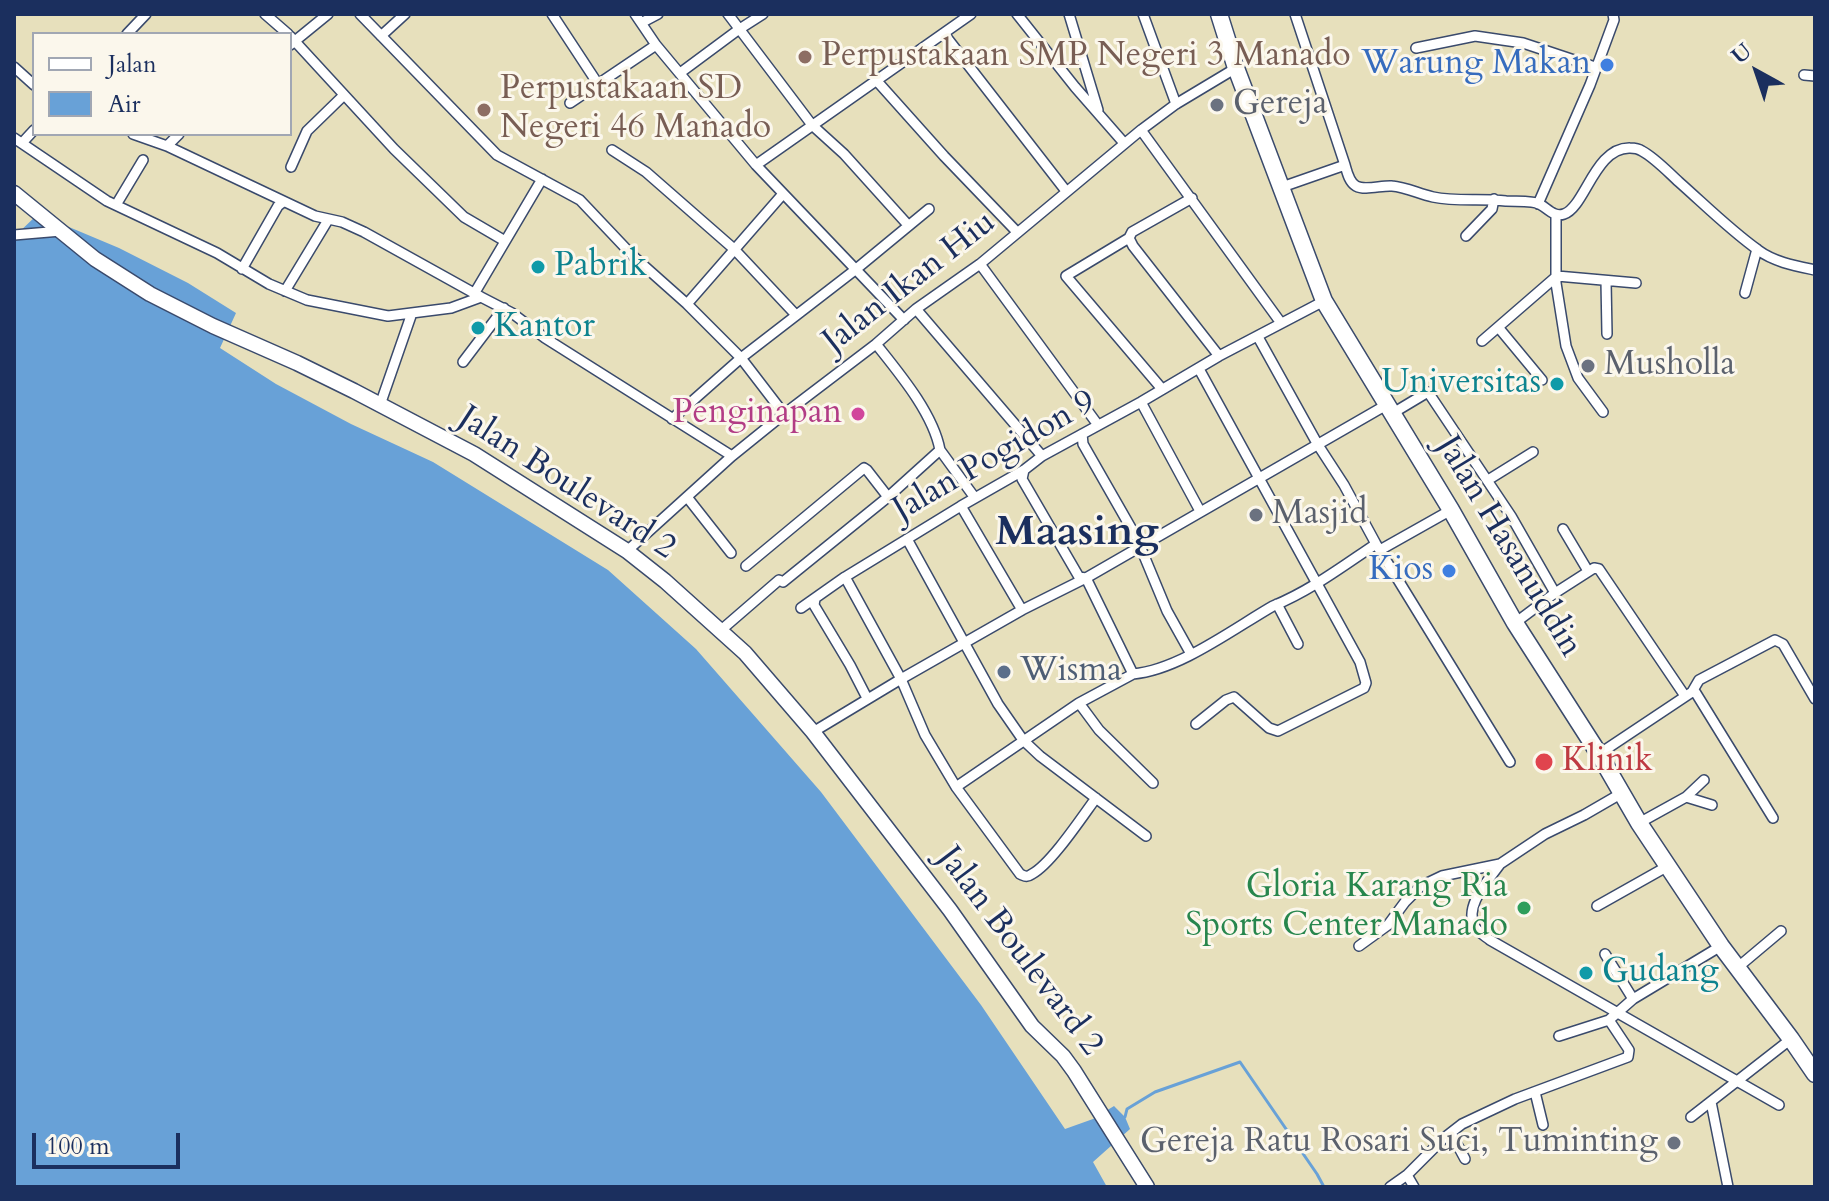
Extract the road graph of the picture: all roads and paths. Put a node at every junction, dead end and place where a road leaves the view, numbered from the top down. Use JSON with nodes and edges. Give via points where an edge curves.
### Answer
{"nodes":[{"id":1,"x":146,"y":14,"type":"edge"},
{"id":2,"x":265,"y":14,"type":"edge"},
{"id":3,"x":328,"y":14,"type":"edge"},
{"id":4,"x":360,"y":14,"type":"edge"},
{"id":5,"x":405,"y":14,"type":"edge"},
{"id":6,"x":552,"y":14,"type":"edge"},
{"id":7,"x":658,"y":14,"type":"edge"},
{"id":8,"x":728,"y":14,"type":"edge"},
{"id":9,"x":763,"y":14,"type":"edge"},
{"id":10,"x":971,"y":14,"type":"edge"},
{"id":11,"x":1017,"y":14,"type":"edge"},
{"id":12,"x":1069,"y":14,"type":"edge"},
{"id":13,"x":1143,"y":14,"type":"edge"},
{"id":14,"x":1219,"y":14,"type":"edge"},
{"id":15,"x":1295,"y":14,"type":"edge"},
{"id":16,"x":1613,"y":14,"type":"edge"},
{"id":17,"x":638,"y":18,"type":"edge"},
{"id":18,"x":738,"y":30,"type":"junction"},
{"id":19,"x":129,"y":32,"type":"edge"},
{"id":20,"x":284,"y":32,"type":"edge"},
{"id":21,"x":944,"y":34,"type":"junction"},
{"id":22,"x":381,"y":36,"type":"junction"},
{"id":23,"x":292,"y":38,"type":"edge"},
{"id":24,"x":292,"y":40,"type":"edge"},
{"id":25,"x":656,"y":45,"type":"junction"},
{"id":26,"x":1416,"y":48,"type":"dead end"},
{"id":27,"x":14,"y":67,"type":"edge"},
{"id":28,"x":1595,"y":67,"type":"junction"},
{"id":29,"x":1236,"y":68,"type":"junction"},
{"id":30,"x":680,"y":73,"type":"junction"},
{"id":31,"x":876,"y":80,"type":"junction"},
{"id":32,"x":32,"y":83,"type":"edge"},
{"id":33,"x":598,"y":84,"type":"junction"},
{"id":34,"x":343,"y":96,"type":"junction"},
{"id":35,"x":570,"y":103,"type":"dead end"},
{"id":36,"x":1176,"y":104,"type":"junction"},
{"id":37,"x":1099,"y":113,"type":"junction"},
{"id":38,"x":812,"y":125,"type":"junction"},
{"id":39,"x":1141,"y":130,"type":"junction"},
{"id":40,"x":139,"y":136,"type":"edge"},
{"id":41,"x":177,"y":136,"type":"edge"},
{"id":42,"x":18,"y":140,"type":"edge"},
{"id":43,"x":1124,"y":143,"type":"junction"},
{"id":44,"x":167,"y":146,"type":"junction"},
{"id":45,"x":612,"y":150,"type":"dead end"},
{"id":46,"x":143,"y":160,"type":"dead end"},
{"id":47,"x":756,"y":165,"type":"junction"},
{"id":48,"x":1345,"y":165,"type":"junction"},
{"id":49,"x":291,"y":167,"type":"dead end"},
{"id":50,"x":542,"y":179,"type":"junction"},
{"id":51,"x":1282,"y":187,"type":"junction"},
{"id":52,"x":1066,"y":191,"type":"junction"},
{"id":53,"x":14,"y":193,"type":"edge"},
{"id":54,"x":782,"y":195,"type":"junction"},
{"id":55,"x":1192,"y":198,"type":"junction"},
{"id":56,"x":1494,"y":199,"type":"junction"},
{"id":57,"x":283,"y":202,"type":"junction"},
{"id":58,"x":1538,"y":204,"type":"junction"},
{"id":59,"x":116,"y":205,"type":"junction"},
{"id":60,"x":929,"y":209,"type":"dead end"},
{"id":61,"x":1556,"y":215,"type":"junction"},
{"id":62,"x":328,"y":220,"type":"junction"},
{"id":63,"x":908,"y":225,"type":"junction"},
{"id":64,"x":61,"y":231,"type":"junction"},
{"id":65,"x":1017,"y":232,"type":"junction"},
{"id":66,"x":14,"y":235,"type":"edge"},
{"id":67,"x":1466,"y":236,"type":"dead end"},
{"id":68,"x":1129,"y":238,"type":"junction"},
{"id":69,"x":505,"y":241,"type":"junction"},
{"id":70,"x":734,"y":249,"type":"junction"},
{"id":71,"x":1757,"y":249,"type":"junction"},
{"id":72,"x":980,"y":264,"type":"junction"},
{"id":73,"x":242,"y":269,"type":"junction"},
{"id":74,"x":855,"y":270,"type":"junction"},
{"id":75,"x":1815,"y":270,"type":"edge"},
{"id":76,"x":1557,"y":276,"type":"junction"},
{"id":77,"x":1606,"y":281,"type":"junction"},
{"id":78,"x":1636,"y":283,"type":"dead end"},
{"id":79,"x":285,"y":291,"type":"junction"},
{"id":80,"x":1745,"y":293,"type":"dead end"},
{"id":81,"x":478,"y":296,"type":"junction"},
{"id":82,"x":1324,"y":301,"type":"junction"},
{"id":83,"x":687,"y":304,"type":"junction"},
{"id":84,"x":504,"y":308,"type":"junction"},
{"id":85,"x":916,"y":309,"type":"junction"},
{"id":86,"x":412,"y":313,"type":"junction"},
{"id":87,"x":796,"y":315,"type":"junction"},
{"id":88,"x":904,"y":320,"type":"junction"},
{"id":89,"x":1281,"y":323,"type":"junction"},
{"id":90,"x":1498,"y":327,"type":"junction"},
{"id":91,"x":1607,"y":334,"type":"dead end"},
{"id":92,"x":1258,"y":337,"type":"junction"},
{"id":93,"x":1482,"y":341,"type":"dead end"},
{"id":94,"x":876,"y":344,"type":"junction"},
{"id":95,"x":1219,"y":356,"type":"junction"},
{"id":96,"x":741,"y":358,"type":"junction"},
{"id":97,"x":463,"y":362,"type":"dead end"},
{"id":98,"x":1199,"y":369,"type":"junction"},
{"id":99,"x":1542,"y":380,"type":"dead end"},
{"id":100,"x":1162,"y":389,"type":"junction"},
{"id":101,"x":1141,"y":402,"type":"junction"},
{"id":102,"x":380,"y":405,"type":"junction"},
{"id":103,"x":1390,"y":409,"type":"junction"},
{"id":104,"x":1603,"y":412,"type":"dead end"},
{"id":105,"x":784,"y":414,"type":"junction"},
{"id":106,"x":672,"y":419,"type":"junction"},
{"id":107,"x":1098,"y":425,"type":"junction"},
{"id":108,"x":1082,"y":434,"type":"junction"},
{"id":109,"x":1318,"y":445,"type":"junction"},
{"id":110,"x":940,"y":450,"type":"junction"},
{"id":111,"x":1533,"y":452,"type":"dead end"},
{"id":112,"x":732,"y":456,"type":"junction"},
{"id":113,"x":1042,"y":456,"type":"junction"},
{"id":114,"x":1024,"y":470,"type":"junction"},
{"id":115,"x":1260,"y":477,"type":"junction"},
{"id":116,"x":1488,"y":480,"type":"junction"},
{"id":117,"x":687,"y":497,"type":"junction"},
{"id":118,"x":888,"y":497,"type":"junction"},
{"id":119,"x":975,"y":498,"type":"junction"},
{"id":120,"x":961,"y":506,"type":"junction"},
{"id":121,"x":1451,"y":510,"type":"junction"},
{"id":122,"x":1200,"y":511,"type":"junction"},
{"id":123,"x":1563,"y":529,"type":"dead end"},
{"id":124,"x":907,"y":539,"type":"junction"},
{"id":125,"x":1142,"y":544,"type":"junction"},
{"id":126,"x":1378,"y":547,"type":"junction"},
{"id":127,"x":627,"y":551,"type":"junction"},
{"id":128,"x":731,"y":553,"type":"dead end"},
{"id":129,"x":746,"y":566,"type":"dead end"},
{"id":130,"x":1588,"y":571,"type":"junction"},
{"id":131,"x":845,"y":577,"type":"junction"},
{"id":132,"x":1086,"y":578,"type":"junction"},
{"id":133,"x":1316,"y":584,"type":"junction"},
{"id":134,"x":1555,"y":593,"type":"junction"},
{"id":135,"x":815,"y":599,"type":"junction"},
{"id":136,"x":1277,"y":604,"type":"junction"},
{"id":137,"x":801,"y":608,"type":"dead end"},
{"id":138,"x":1022,"y":610,"type":"junction"},
{"id":139,"x":1515,"y":623,"type":"junction"},
{"id":140,"x":720,"y":631,"type":"junction"},
{"id":141,"x":964,"y":643,"type":"junction"},
{"id":142,"x":1298,"y":644,"type":"dead end"},
{"id":143,"x":1191,"y":654,"type":"junction"},
{"id":144,"x":1133,"y":674,"type":"junction"},
{"id":145,"x":901,"y":679,"type":"junction"},
{"id":146,"x":1690,"y":693,"type":"junction"},
{"id":147,"x":867,"y":698,"type":"junction"},
{"id":148,"x":1815,"y":699,"type":"edge"},
{"id":149,"x":1079,"y":703,"type":"junction"},
{"id":150,"x":1196,"y":724,"type":"dead end"},
{"id":151,"x":813,"y":732,"type":"junction"},
{"id":152,"x":1023,"y":740,"type":"junction"},
{"id":153,"x":1599,"y":754,"type":"junction"},
{"id":154,"x":1510,"y":762,"type":"dead end"},
{"id":155,"x":1704,"y":780,"type":"dead end"},
{"id":156,"x":1153,"y":783,"type":"dead end"},
{"id":157,"x":956,"y":787,"type":"junction"},
{"id":158,"x":1622,"y":793,"type":"junction"},
{"id":159,"x":1686,"y":797,"type":"junction"},
{"id":160,"x":1096,"y":798,"type":"junction"},
{"id":161,"x":1712,"y":805,"type":"dead end"},
{"id":162,"x":1773,"y":818,"type":"dead end"},
{"id":163,"x":1639,"y":823,"type":"junction"},
{"id":164,"x":1146,"y":836,"type":"dead end"},
{"id":165,"x":1500,"y":864,"type":"junction"},
{"id":166,"x":1668,"y":866,"type":"junction"},
{"id":167,"x":1597,"y":906,"type":"dead end"},
{"id":168,"x":1781,"y":931,"type":"dead end"},
{"id":169,"x":1359,"y":946,"type":"dead end"},
{"id":170,"x":1721,"y":946,"type":"junction"},
{"id":171,"x":1605,"y":954,"type":"dead end"},
{"id":172,"x":1737,"y":968,"type":"junction"},
{"id":173,"x":1633,"y":999,"type":"junction"},
{"id":174,"x":1609,"y":1020,"type":"junction"},
{"id":175,"x":1559,"y":1036,"type":"dead end"},
{"id":176,"x":1791,"y":1039,"type":"junction"},
{"id":177,"x":1815,"y":1074,"type":"edge"},
{"id":178,"x":1535,"y":1092,"type":"junction"},
{"id":179,"x":1711,"y":1102,"type":"junction"},
{"id":180,"x":1779,"y":1105,"type":"dead end"},
{"id":181,"x":1691,"y":1117,"type":"dead end"},
{"id":182,"x":1543,"y":1125,"type":"dead end"},
{"id":183,"x":1451,"y":1133,"type":"junction"},
{"id":184,"x":1465,"y":1159,"type":"dead end"},
{"id":185,"x":1407,"y":1175,"type":"junction"},
{"id":186,"x":1147,"y":1187,"type":"edge"},
{"id":187,"x":1390,"y":1187,"type":"edge"},
{"id":188,"x":1414,"y":1187,"type":"edge"},
{"id":189,"x":1728,"y":1187,"type":"edge"}],
"edges":[{"from":1,"to":19,"type":"street"},
{"from":2,"to":20,"type":"street"},
{"from":3,"to":23,"type":"street"},
{"from":4,"to":22,"type":"street"},
{"from":5,"to":22,"type":"street"},
{"from":6,"to":33,"type":"street"},
{"from":7,"to":17,"type":"street"},
{"from":8,"to":18,"type":"street"},
{"from":9,"to":18,"type":"street"},
{"from":10,"to":21,"type":"street"},
{"from":11,"to":37,"type":"street"},
{"from":12,"to":37,"type":"street"},
{"from":13,"to":36,"type":"street"},
{"from":14,"to":29,"type":"highway","name":"Jalan Hasanuddin"},
{"from":15,"to":48,"type":"street"},
{"from":16,"to":28,"type":"street"},
{"from":17,"to":25,"type":"street"},
{"from":18,"to":30,"type":"street"},
{"from":18,"to":38,"type":"street"},
{"from":21,"to":31,"type":"street"},
{"from":21,"to":52,"type":"street"},
{"from":22,"to":50,"type":"street","via":[[497,155]]},
{"from":24,"to":34,"type":"street"},
{"from":25,"to":30,"type":"street"},
{"from":25,"to":33,"type":"street"},
{"from":26,"to":28,"type":"street","via":[[1475,36],[1523,43]]},
{"from":27,"to":32,"type":"street"},
{"from":28,"to":58,"type":"street"},
{"from":29,"to":36,"type":"street","name":"Jalan Ikan Hiu"},
{"from":29,"to":51,"type":"highway","name":"Jalan Hasanuddin"},
{"from":30,"to":47,"type":"street"},
{"from":31,"to":38,"type":"street"},
{"from":31,"to":65,"type":"street"},
{"from":33,"to":35,"type":"street"},
{"from":34,"to":49,"type":"street","via":[[307,131]]},
{"from":34,"to":69,"type":"street","via":[[464,217]]},
{"from":36,"to":39,"type":"street","name":"Jalan Ikan Hiu"},
{"from":37,"to":43,"type":"street"},
{"from":38,"to":47,"type":"street"},
{"from":38,"to":63,"type":"street"},
{"from":39,"to":43,"type":"street","name":"Jalan Ikan Hiu"},
{"from":39,"to":55,"type":"street"},
{"from":40,"to":44,"type":"street"},
{"from":41,"to":44,"type":"street"},
{"from":42,"to":59,"type":"street"},
{"from":43,"to":52,"type":"street","name":"Jalan Ikan Hiu"},
{"from":44,"to":57,"type":"street"},
{"from":45,"to":70,"type":"street","via":[[646,172]]},
{"from":46,"to":59,"type":"street"},
{"from":47,"to":54,"type":"street"},
{"from":48,"to":51,"type":"street"},
{"from":48,"to":56,"type":"street","via":[[1358,187],[1394,186],[1434,197]]},
{"from":50,"to":69,"type":"street"},
{"from":50,"to":83,"type":"street","via":[[580,200]]},
{"from":51,"to":82,"type":"highway","name":"Jalan Hasanuddin"},
{"from":52,"to":65,"type":"street","name":"Jalan Ikan Hiu"},
{"from":53,"to":64,"type":"main road","name":"Jalan Boulevard 2"},
{"from":54,"to":70,"type":"street"},
{"from":54,"to":74,"type":"street"},
{"from":55,"to":68,"type":"street"},
{"from":55,"to":89,"type":"street"},
{"from":56,"to":58,"type":"street"},
{"from":56,"to":67,"type":"street","via":[[1492,209]]},
{"from":57,"to":62,"type":"street"},
{"from":57,"to":73,"type":"street"},
{"from":58,"to":61,"type":"street"},
{"from":59,"to":73,"type":"street"},
{"from":60,"to":63,"type":"street"},
{"from":61,"to":71,"type":"street","via":[[1571,210],[1614,152],[1637,149]]},
{"from":61,"to":76,"type":"street"},
{"from":62,"to":79,"type":"street"},
{"from":62,"to":81,"type":"street","via":[[364,232]]},
{"from":63,"to":74,"type":"street"},
{"from":64,"to":66,"type":"street"},
{"from":64,"to":102,"type":"main road","name":"Jalan Boulevard 2","via":[[150,294]]},
{"from":65,"to":72,"type":"street","name":"Jalan Ikan Hiu"},
{"from":68,"to":95,"type":"street"},
{"from":68,"to":100,"type":"street","via":[[1066,276]]},
{"from":69,"to":81,"type":"street"},
{"from":70,"to":83,"type":"street"},
{"from":70,"to":87,"type":"street"},
{"from":71,"to":75,"type":"street"},
{"from":71,"to":80,"type":"street"},
{"from":72,"to":85,"type":"street","name":"Jalan Ikan Hiu"},
{"from":72,"to":107,"type":"street"},
{"from":73,"to":79,"type":"street"},
{"from":74,"to":87,"type":"street"},
{"from":74,"to":88,"type":"street"},
{"from":76,"to":77,"type":"street"},
{"from":76,"to":90,"type":"street"},
{"from":76,"to":104,"type":"street","via":[[1566,346],[1578,378]]},
{"from":77,"to":78,"type":"street"},
{"from":77,"to":91,"type":"street"},
{"from":79,"to":86,"type":"street","via":[[380,315]]},
{"from":81,"to":84,"type":"street"},
{"from":81,"to":86,"type":"street","via":[[461,306]]},
{"from":82,"to":89,"type":"street","name":"Jalan Pogidon 9"},
{"from":82,"to":103,"type":"highway","name":"Jalan Hasanuddin"},
{"from":83,"to":96,"type":"street"},
{"from":84,"to":97,"type":"street"},
{"from":84,"to":106,"type":"street"},
{"from":85,"to":88,"type":"street","name":"Jalan Ikan Hiu"},
{"from":85,"to":113,"type":"street"},
{"from":86,"to":102,"type":"street"},
{"from":87,"to":96,"type":"street"},
{"from":88,"to":94,"type":"street","name":"Jalan Ikan Hiu"},
{"from":89,"to":92,"type":"street","name":"Jalan Pogidon 9"},
{"from":90,"to":93,"type":"street"},
{"from":90,"to":99,"type":"street"},
{"from":92,"to":95,"type":"street","name":"Jalan Pogidon 9"},
{"from":92,"to":109,"type":"street"},
{"from":94,"to":105,"type":"street","name":"Jalan Ikan Hiu"},
{"from":94,"to":110,"type":"street","via":[[911,387]]},
{"from":95,"to":98,"type":"street","name":"Jalan Pogidon 9"},
{"from":96,"to":105,"type":"street"},
{"from":96,"to":106,"type":"street"},
{"from":98,"to":100,"type":"street","name":"Jalan Pogidon 9"},
{"from":98,"to":115,"type":"street"},
{"from":100,"to":101,"type":"street","name":"Jalan Pogidon 9"},
{"from":101,"to":107,"type":"street","name":"Jalan Pogidon 9"},
{"from":101,"to":122,"type":"street"},
{"from":102,"to":127,"type":"main road","name":"Jalan Boulevard 2","via":[[474,454]]},
{"from":103,"to":109,"type":"street"},
{"from":103,"to":116,"type":"street","via":[[1428,392]]},
{"from":103,"to":121,"type":"highway","name":"Jalan Hasanuddin"},
{"from":105,"to":112,"type":"street","name":"Jalan Ikan Hiu"},
{"from":106,"to":112,"type":"street"},
{"from":107,"to":108,"type":"street","name":"Jalan Pogidon 9"},
{"from":108,"to":113,"type":"street","name":"Jalan Pogidon 9"},
{"from":108,"to":125,"type":"street"},
{"from":109,"to":115,"type":"street"},
{"from":109,"to":126,"type":"street"},
{"from":110,"to":118,"type":"street"},
{"from":110,"to":119,"type":"street"},
{"from":111,"to":116,"type":"street"},
{"from":112,"to":117,"type":"street","name":"Jalan Ikan Hiu"},
{"from":113,"to":114,"type":"street","name":"Jalan Pogidon 9"},
{"from":114,"to":119,"type":"street","name":"Jalan Pogidon 9"},
{"from":114,"to":132,"type":"street","via":[[1022,479],[1079,577]]},
{"from":115,"to":122,"type":"street"},
{"from":115,"to":133,"type":"street"},
{"from":116,"to":134,"type":"street"},
{"from":117,"to":127,"type":"street","name":"Jalan Ikan Hiu"},
{"from":117,"to":128,"type":"street"},
{"from":118,"to":129,"type":"street","via":[[864,468]]},
{"from":118,"to":140,"type":"street"},
{"from":119,"to":120,"type":"street","name":"Jalan Pogidon 9"},
{"from":120,"to":124,"type":"street","name":"Jalan Pogidon 9"},
{"from":120,"to":138,"type":"street"},
{"from":121,"to":126,"type":"street"},
{"from":121,"to":139,"type":"highway","name":"Jalan Hasanuddin"},
{"from":122,"to":125,"type":"street"},
{"from":123,"to":130,"type":"street"},
{"from":124,"to":131,"type":"street","name":"Jalan Pogidon 9"},
{"from":124,"to":141,"type":"street"},
{"from":125,"to":132,"type":"street"},
{"from":125,"to":143,"type":"street","via":[[1167,611]]},
{"from":126,"to":133,"type":"street"},
{"from":126,"to":154,"type":"street"},
{"from":127,"to":140,"type":"main road","name":"Jalan Boulevard 2"},
{"from":130,"to":134,"type":"street"},
{"from":130,"to":146,"type":"street","via":[[1597,568],[1604,575]]},
{"from":131,"to":135,"type":"street","name":"Jalan Pogidon 9"},
{"from":131,"to":145,"type":"street"},
{"from":132,"to":138,"type":"street"},
{"from":132,"to":144,"type":"street"},
{"from":133,"to":136,"type":"street"},
{"from":133,"to":150,"type":"street","via":[[1360,662],[1365,687],[1278,731],[1234,697]]},
{"from":134,"to":139,"type":"street"},
{"from":135,"to":137,"type":"street","name":"Jalan Pogidon 9"},
{"from":135,"to":147,"type":"street"},
{"from":136,"to":142,"type":"street"},
{"from":136,"to":143,"type":"street"},
{"from":138,"to":141,"type":"street"},
{"from":139,"to":153,"type":"highway","name":"Jalan Hasanuddin"},
{"from":140,"to":151,"type":"main road","name":"Jalan Boulevard 2"},
{"from":141,"to":145,"type":"street"},
{"from":141,"to":152,"type":"street"},
{"from":143,"to":144,"type":"street"},
{"from":144,"to":149,"type":"street"},
{"from":145,"to":147,"type":"street"},
{"from":145,"to":157,"type":"street","via":[[925,735]]},
{"from":146,"to":148,"type":"street","via":[[1699,680],[1777,640]]},
{"from":146,"to":153,"type":"street"},
{"from":146,"to":162,"type":"street"},
{"from":147,"to":151,"type":"street"},
{"from":149,"to":152,"type":"street"},
{"from":149,"to":156,"type":"street"},
{"from":151,"to":186,"type":"main road","name":"Jalan Boulevard 2","via":[[1032,1026],[1068,1064]]},
{"from":152,"to":157,"type":"street"},
{"from":152,"to":160,"type":"street"},
{"from":153,"to":158,"type":"highway","name":"Jalan Hasanuddin"},
{"from":155,"to":159,"type":"street"},
{"from":157,"to":160,"type":"street","via":[[1024,876],[1055,852]]},
{"from":158,"to":163,"type":"highway","name":"Jalan Hasanuddin"},
{"from":158,"to":165,"type":"street"},
{"from":159,"to":161,"type":"street"},
{"from":159,"to":163,"type":"street"},
{"from":160,"to":164,"type":"street"},
{"from":163,"to":166,"type":"highway","name":"Jalan Hasanuddin"},
{"from":165,"to":169,"type":"street","via":[[1421,886],[1388,925]]},
{"from":165,"to":180,"type":"street","via":[[1476,900],[1476,930]]},
{"from":166,"to":167,"type":"street"},
{"from":166,"to":170,"type":"highway","name":"Jalan Hasanuddin"},
{"from":168,"to":172,"type":"street"},
{"from":170,"to":172,"type":"highway","name":"Jalan Hasanuddin"},
{"from":170,"to":173,"type":"street"},
{"from":171,"to":173,"type":"street"},
{"from":172,"to":176,"type":"highway","name":"Jalan Hasanuddin"},
{"from":173,"to":174,"type":"street"},
{"from":174,"to":175,"type":"street"},
{"from":174,"to":178,"type":"street","via":[[1629,1050],[1628,1057]]},
{"from":176,"to":177,"type":"highway","name":"Jalan Hasanuddin"},
{"from":176,"to":179,"type":"street"},
{"from":178,"to":182,"type":"street"},
{"from":178,"to":183,"type":"street"},
{"from":179,"to":181,"type":"street"},
{"from":179,"to":189,"type":"street"},
{"from":183,"to":184,"type":"street"},
{"from":183,"to":185,"type":"street"},
{"from":185,"to":187,"type":"street"},
{"from":185,"to":188,"type":"street"}]}
